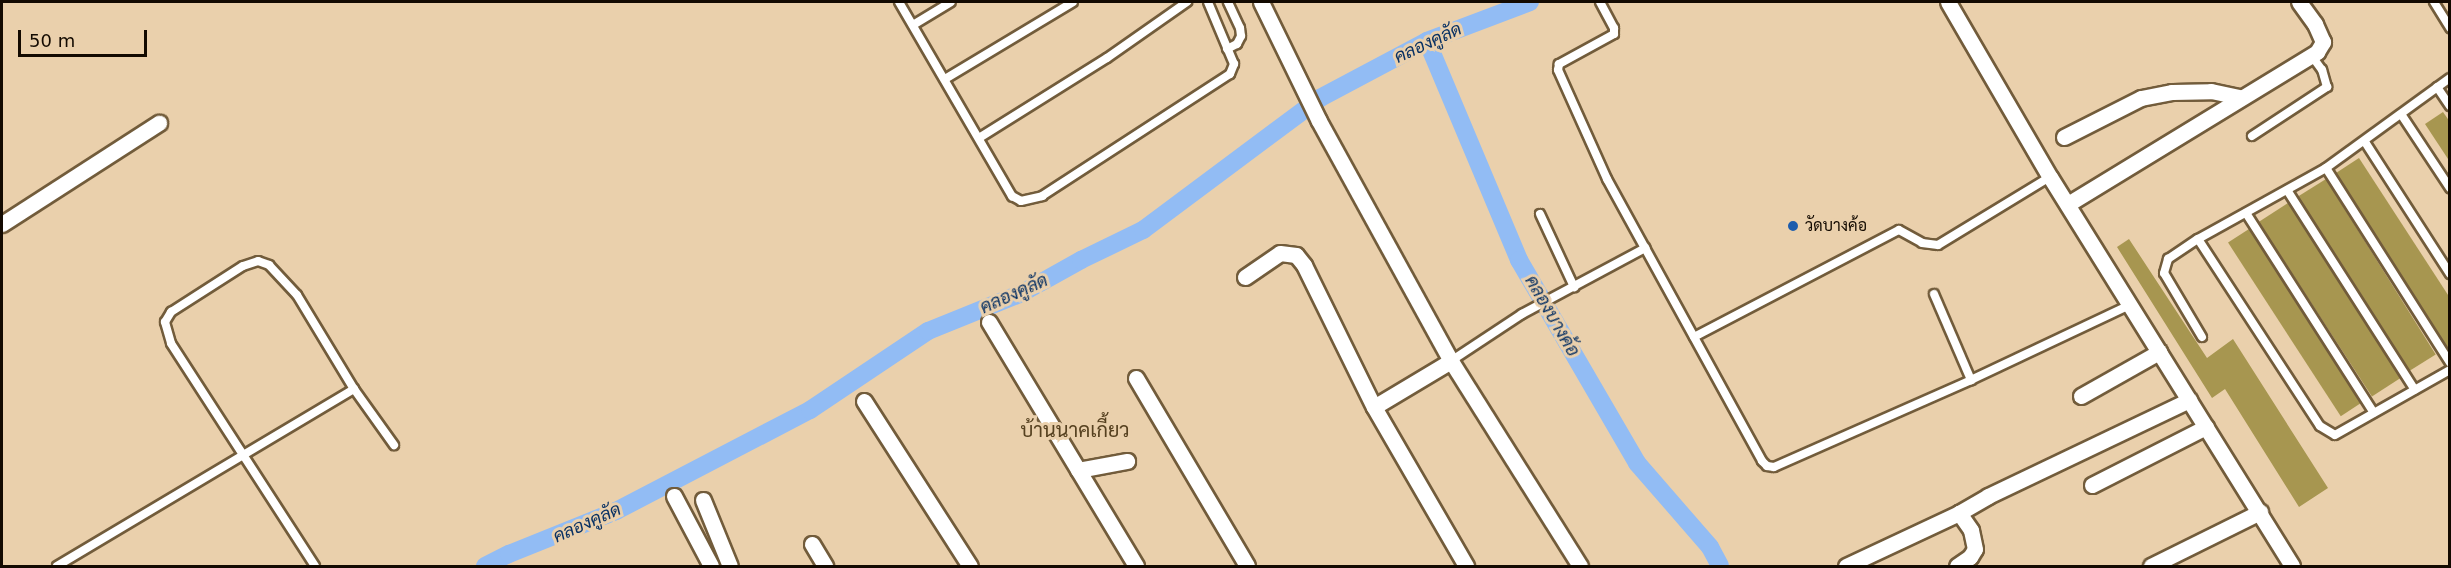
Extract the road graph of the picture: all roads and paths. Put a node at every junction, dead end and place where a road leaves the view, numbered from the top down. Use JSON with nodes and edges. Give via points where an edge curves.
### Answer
{"nodes":[{"id":1,"x":899,"y":2,"type":"edge"},
{"id":2,"x":951,"y":2,"type":"edge"},
{"id":3,"x":1073,"y":2,"type":"edge"},
{"id":4,"x":1186,"y":2,"type":"edge"},
{"id":5,"x":1208,"y":2,"type":"edge"},
{"id":6,"x":1228,"y":2,"type":"edge"},
{"id":7,"x":1261,"y":2,"type":"edge"},
{"id":8,"x":1600,"y":2,"type":"edge"},
{"id":9,"x":1948,"y":2,"type":"edge"},
{"id":10,"x":2299,"y":2,"type":"edge"},
{"id":11,"x":2433,"y":2,"type":"edge"},
{"id":12,"x":913,"y":25,"type":"junction"},
{"id":13,"x":2450,"y":28,"type":"edge"},
{"id":14,"x":1227,"y":49,"type":"junction"},
{"id":15,"x":2312,"y":56,"type":"junction"},
{"id":16,"x":2450,"y":78,"type":"edge"},
{"id":17,"x":945,"y":79,"type":"junction"},
{"id":18,"x":2437,"y":87,"type":"junction"},
{"id":19,"x":2240,"y":97,"type":"junction"},
{"id":20,"x":2450,"y":106,"type":"edge"},
{"id":21,"x":2401,"y":114,"type":"junction"},
{"id":22,"x":159,"y":123,"type":"dead end"},
{"id":23,"x":2252,"y":136,"type":"dead end"},
{"id":24,"x":2064,"y":137,"type":"dead end"},
{"id":25,"x":979,"y":138,"type":"junction"},
{"id":26,"x":2365,"y":142,"type":"junction"},
{"id":27,"x":2326,"y":168,"type":"junction"},
{"id":28,"x":2050,"y":177,"type":"junction"},
{"id":29,"x":2450,"y":189,"type":"edge"},
{"id":30,"x":2287,"y":190,"type":"junction"},
{"id":31,"x":2068,"y":204,"type":"junction"},
{"id":32,"x":2246,"y":213,"type":"junction"},
{"id":33,"x":1540,"y":214,"type":"dead end"},
{"id":34,"x":2,"y":224,"type":"edge"},
{"id":35,"x":2198,"y":239,"type":"junction"},
{"id":36,"x":1645,"y":248,"type":"junction"},
{"id":37,"x":2450,"y":274,"type":"edge"},
{"id":38,"x":1245,"y":277,"type":"dead end"},
{"id":39,"x":1574,"y":286,"type":"junction"},
{"id":40,"x":1934,"y":294,"type":"dead end"},
{"id":41,"x":2132,"y":305,"type":"junction"},
{"id":42,"x":989,"y":322,"type":"dead end"},
{"id":43,"x":1694,"y":338,"type":"junction"},
{"id":44,"x":2202,"y":338,"type":"dead end"},
{"id":45,"x":2159,"y":352,"type":"junction"},
{"id":46,"x":1451,"y":361,"type":"junction"},
{"id":47,"x":2450,"y":363,"type":"edge"},
{"id":48,"x":2450,"y":370,"type":"edge"},
{"id":49,"x":1136,"y":378,"type":"dead end"},
{"id":50,"x":1971,"y":380,"type":"junction"},
{"id":51,"x":354,"y":389,"type":"junction"},
{"id":52,"x":2415,"y":390,"type":"junction"},
{"id":53,"x":2081,"y":396,"type":"dead end"},
{"id":54,"x":2189,"y":400,"type":"junction"},
{"id":55,"x":864,"y":401,"type":"dead end"},
{"id":56,"x":1374,"y":407,"type":"junction"},
{"id":57,"x":2374,"y":413,"type":"junction"},
{"id":58,"x":2206,"y":427,"type":"junction"},
{"id":59,"x":394,"y":445,"type":"dead end"},
{"id":60,"x":246,"y":455,"type":"junction"},
{"id":61,"x":1127,"y":461,"type":"dead end"},
{"id":62,"x":1078,"y":470,"type":"junction"},
{"id":63,"x":2092,"y":485,"type":"dead end"},
{"id":64,"x":674,"y":496,"type":"dead end"},
{"id":65,"x":703,"y":500,"type":"dead end"},
{"id":66,"x":2260,"y":512,"type":"junction"},
{"id":67,"x":1959,"y":513,"type":"junction"},
{"id":68,"x":812,"y":544,"type":"dead end"},
{"id":69,"x":57,"y":567,"type":"edge"},
{"id":70,"x":315,"y":567,"type":"edge"},
{"id":71,"x":711,"y":567,"type":"edge"},
{"id":72,"x":730,"y":567,"type":"edge"},
{"id":73,"x":825,"y":567,"type":"edge"},
{"id":74,"x":970,"y":567,"type":"edge"},
{"id":75,"x":1136,"y":567,"type":"edge"},
{"id":76,"x":1247,"y":567,"type":"edge"},
{"id":77,"x":1466,"y":567,"type":"edge"},
{"id":78,"x":1580,"y":567,"type":"edge"},
{"id":79,"x":1846,"y":567,"type":"edge"},
{"id":80,"x":1957,"y":567,"type":"edge"},
{"id":81,"x":2151,"y":567,"type":"edge"},
{"id":82,"x":2292,"y":567,"type":"edge"}],
"edges":[{"from":1,"to":12,"type":"lane"},
{"from":2,"to":12,"type":"lane"},
{"from":3,"to":17,"type":"lane"},
{"from":4,"to":25,"type":"lane","via":[[1107,58]]},
{"from":5,"to":14,"type":"lane"},
{"from":6,"to":14,"type":"lane","via":[[1241,36],[1237,44]]},
{"from":7,"to":46,"type":"street","via":[[1319,121]]},
{"from":8,"to":36,"type":"lane","via":[[1614,34],[1559,64],[1558,70],[1607,179]]},
{"from":9,"to":28,"type":"street"},
{"from":10,"to":15,"type":"street","via":[[2323,42]]},
{"from":11,"to":13,"type":"lane"},
{"from":12,"to":17,"type":"lane"},
{"from":14,"to":25,"type":"lane","via":[[1234,67],[1224,80],[1042,196],[1021,201],[1012,196]]},
{"from":15,"to":19,"type":"street"},
{"from":15,"to":23,"type":"lane","via":[[2327,87]]},
{"from":16,"to":18,"type":"lane"},
{"from":17,"to":25,"type":"lane"},
{"from":18,"to":20,"type":"lane"},
{"from":18,"to":21,"type":"lane"},
{"from":19,"to":24,"type":"street","via":[[2211,91],[2141,98]]},
{"from":19,"to":31,"type":"street"},
{"from":21,"to":26,"type":"lane"},
{"from":21,"to":29,"type":"lane"},
{"from":22,"to":34,"type":"street"},
{"from":26,"to":27,"type":"lane"},
{"from":26,"to":37,"type":"lane"},
{"from":27,"to":30,"type":"lane"},
{"from":27,"to":47,"type":"lane"},
{"from":28,"to":31,"type":"street"},
{"from":28,"to":43,"type":"lane","via":[[1938,245],[1922,243],[1899,230]]},
{"from":30,"to":32,"type":"lane"},
{"from":30,"to":52,"type":"lane"},
{"from":31,"to":41,"type":"street"},
{"from":32,"to":35,"type":"lane"},
{"from":32,"to":57,"type":"lane"},
{"from":33,"to":39,"type":"lane"},
{"from":35,"to":44,"type":"lane","via":[[2168,259],[2164,273]]},
{"from":35,"to":57,"type":"lane","via":[[2320,426],[2334,435]]},
{"from":36,"to":39,"type":"lane"},
{"from":36,"to":43,"type":"lane"},
{"from":38,"to":56,"type":"street","via":[[1280,253],[1296,255]]},
{"from":39,"to":46,"type":"lane","via":[[1522,314]]},
{"from":40,"to":50,"type":"lane"},
{"from":41,"to":45,"type":"street"},
{"from":41,"to":50,"type":"lane"},
{"from":42,"to":62,"type":"street"},
{"from":43,"to":50,"type":"lane","via":[[1767,466],[1774,467]]},
{"from":45,"to":53,"type":"street"},
{"from":45,"to":54,"type":"street"},
{"from":46,"to":56,"type":"street"},
{"from":46,"to":78,"type":"street"},
{"from":48,"to":52,"type":"lane"},
{"from":49,"to":76,"type":"street"},
{"from":51,"to":59,"type":"lane"},
{"from":51,"to":60,"type":"lane"},
{"from":51,"to":60,"type":"lane","via":[[297,295],[269,265],[258,261],[243,266],[171,312],[165,322],[171,343]]},
{"from":52,"to":57,"type":"lane"},
{"from":54,"to":58,"type":"street"},
{"from":54,"to":67,"type":"street"},
{"from":55,"to":74,"type":"street"},
{"from":56,"to":77,"type":"street"},
{"from":58,"to":63,"type":"street"},
{"from":58,"to":66,"type":"street"},
{"from":60,"to":69,"type":"lane"},
{"from":60,"to":70,"type":"lane"},
{"from":61,"to":62,"type":"street"},
{"from":62,"to":75,"type":"street"},
{"from":64,"to":71,"type":"street"},
{"from":65,"to":72,"type":"street"},
{"from":66,"to":81,"type":"street"},
{"from":66,"to":82,"type":"street"},
{"from":67,"to":79,"type":"street"},
{"from":67,"to":80,"type":"street","via":[[1971,530],[1975,549]]},
{"from":68,"to":73,"type":"street"}]}
